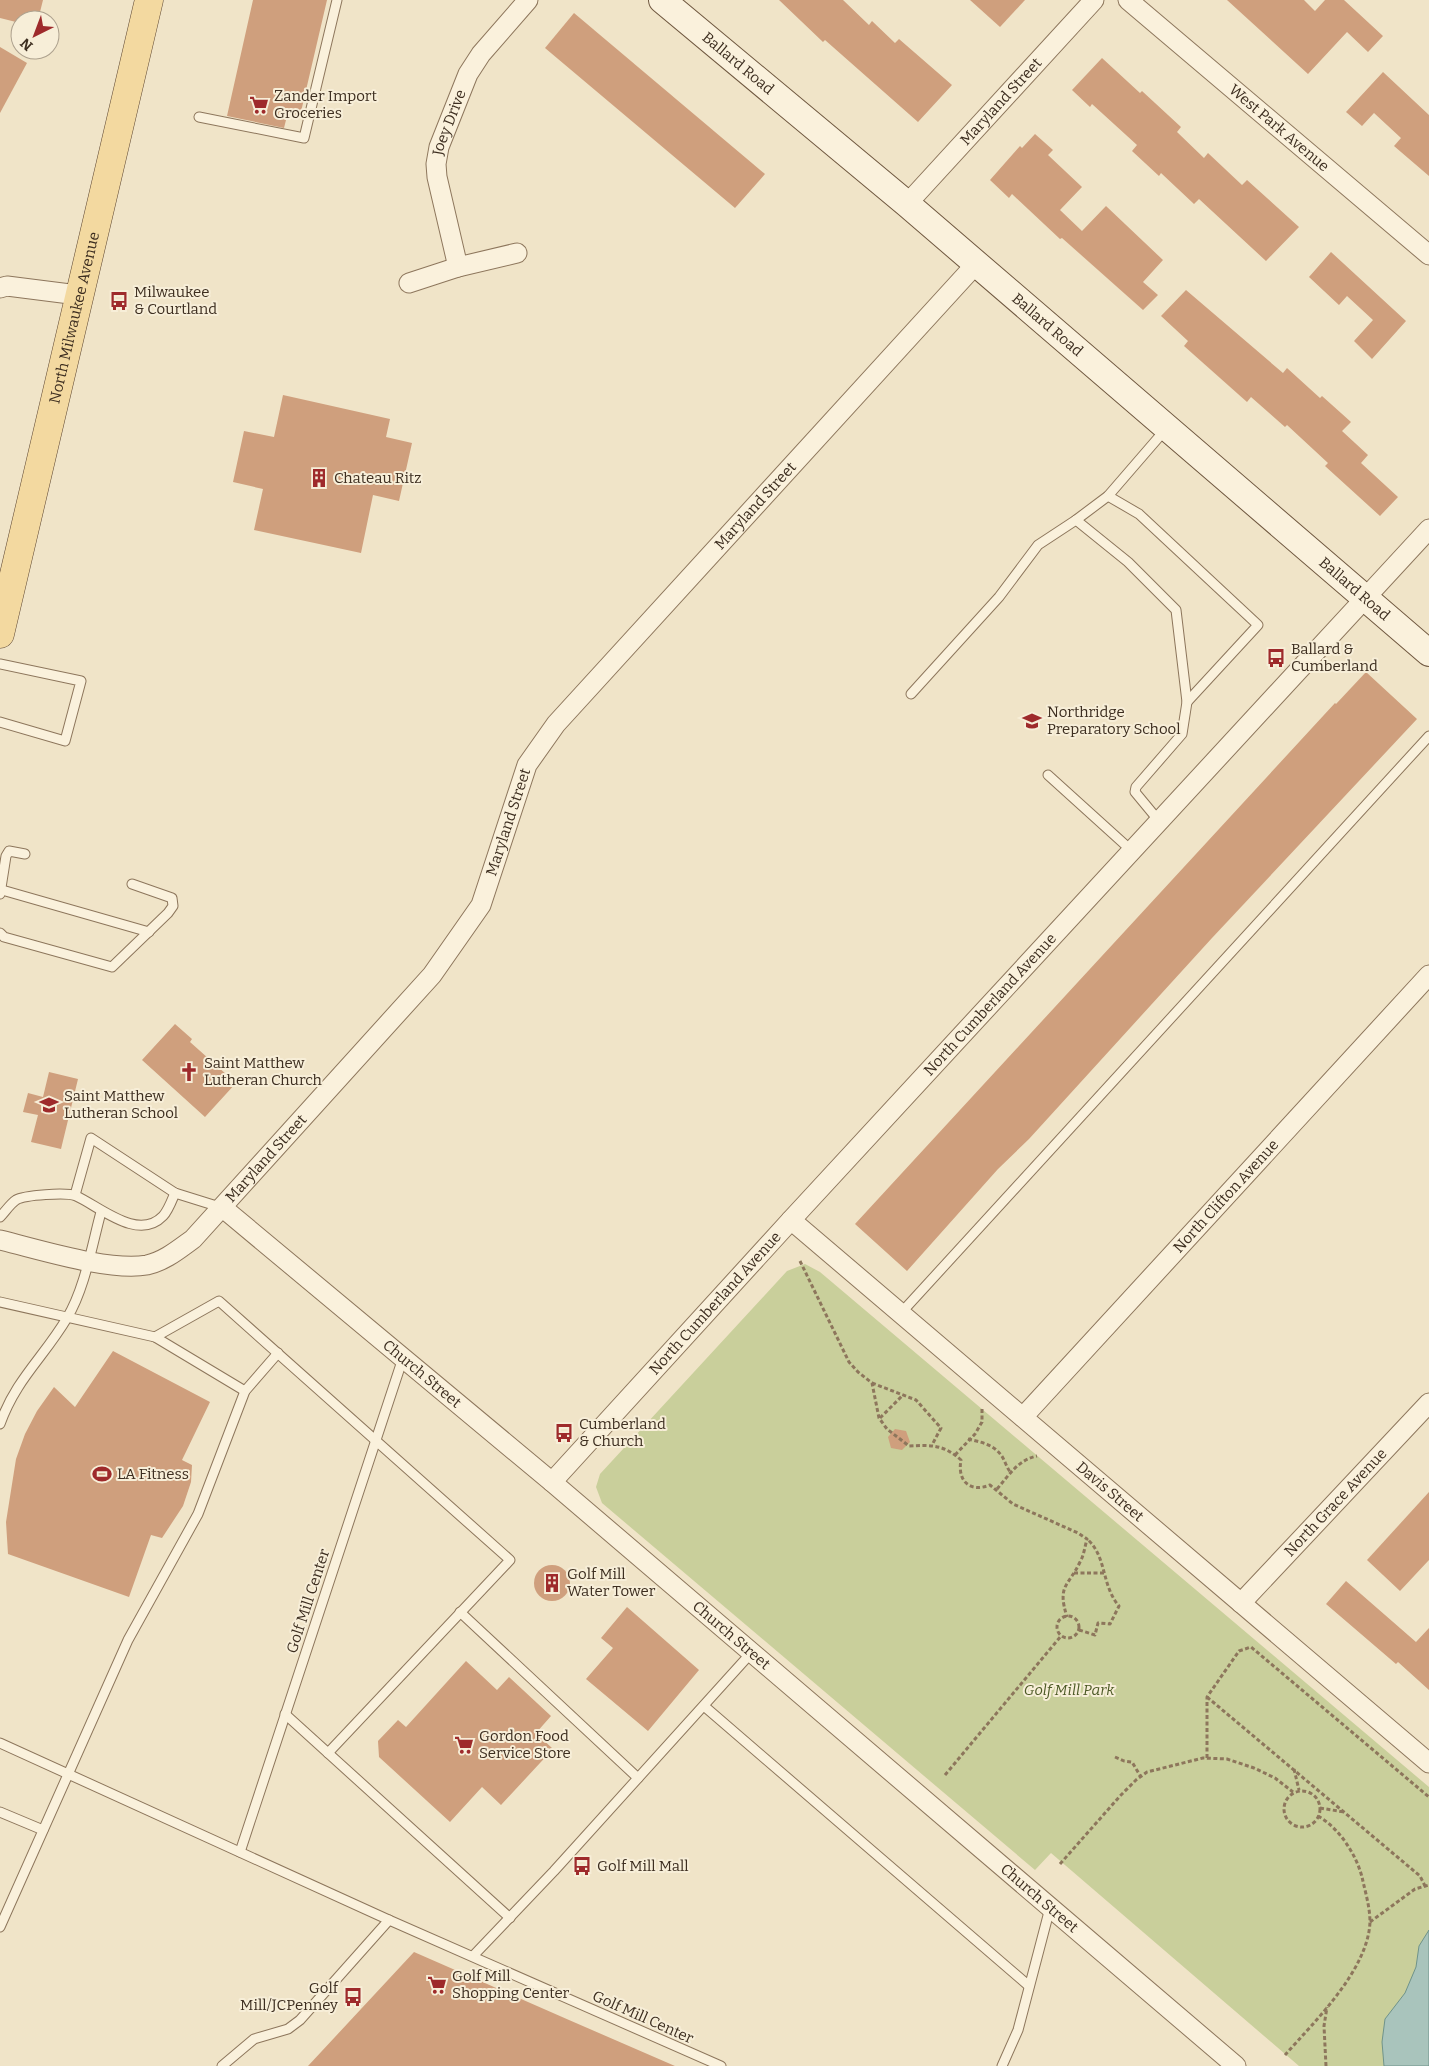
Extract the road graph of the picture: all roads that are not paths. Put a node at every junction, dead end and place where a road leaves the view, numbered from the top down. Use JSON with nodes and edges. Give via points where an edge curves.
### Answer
{"nodes":[{"id":1,"x":148,"y":0,"type":"edge"},
{"id":2,"x":337,"y":0,"type":"edge"},
{"id":3,"x":528,"y":0,"type":"edge"},
{"id":4,"x":662,"y":0,"type":"edge"},
{"id":5,"x":1094,"y":0,"type":"edge"},
{"id":6,"x":1128,"y":0,"type":"edge"},
{"id":7,"x":199,"y":117,"type":"dead end"},
{"id":8,"x":907,"y":204,"type":"junction"},
{"id":9,"x":517,"y":253,"type":"dead end"},
{"id":10,"x":1429,"y":255,"type":"edge"},
{"id":11,"x":976,"y":264,"type":"junction"},
{"id":12,"x":458,"y":267,"type":"junction"},
{"id":13,"x":409,"y":283,"type":"dead end"},
{"id":14,"x":0,"y":288,"type":"edge"},
{"id":15,"x":78,"y":295,"type":"junction"},
{"id":16,"x":1166,"y":428,"type":"junction"},
{"id":17,"x":1108,"y":496,"type":"junction"},
{"id":18,"x":1076,"y":520,"type":"junction"},
{"id":19,"x":1429,"y":529,"type":"edge"},
{"id":20,"x":1364,"y":599,"type":"junction"},
{"id":21,"x":0,"y":634,"type":"edge"},
{"id":22,"x":1429,"y":653,"type":"edge"},
{"id":23,"x":0,"y":664,"type":"edge"},
{"id":24,"x":911,"y":694,"type":"dead end"},
{"id":25,"x":1187,"y":702,"type":"junction"},
{"id":26,"x":0,"y":722,"type":"edge"},
{"id":27,"x":1429,"y":736,"type":"edge"},
{"id":28,"x":1048,"y":775,"type":"dead end"},
{"id":29,"x":1159,"y":821,"type":"junction"},
{"id":30,"x":1132,"y":850,"type":"junction"},
{"id":31,"x":25,"y":854,"type":"dead end"},
{"id":32,"x":132,"y":884,"type":"dead end"},
{"id":33,"x":1,"y":892,"type":"edge"},
{"id":34,"x":149,"y":932,"type":"junction"},
{"id":35,"x":0,"y":933,"type":"edge"},
{"id":36,"x":1429,"y":975,"type":"edge"},
{"id":37,"x":176,"y":1193,"type":"junction"},
{"id":38,"x":75,"y":1195,"type":"junction"},
{"id":39,"x":223,"y":1208,"type":"junction"},
{"id":40,"x":101,"y":1212,"type":"junction"},
{"id":41,"x":0,"y":1217,"type":"edge"},
{"id":42,"x":791,"y":1220,"type":"junction"},
{"id":43,"x":0,"y":1240,"type":"edge"},
{"id":44,"x":88,"y":1261,"type":"junction"},
{"id":45,"x":0,"y":1302,"type":"edge"},
{"id":46,"x":901,"y":1313,"type":"junction"},
{"id":47,"x":68,"y":1317,"type":"junction"},
{"id":48,"x":155,"y":1337,"type":"junction"},
{"id":49,"x":278,"y":1353,"type":"junction"},
{"id":50,"x":403,"y":1358,"type":"junction"},
{"id":51,"x":245,"y":1391,"type":"junction"},
{"id":52,"x":1429,"y":1403,"type":"edge"},
{"id":53,"x":1023,"y":1417,"type":"junction"},
{"id":54,"x":0,"y":1424,"type":"edge"},
{"id":55,"x":376,"y":1442,"type":"junction"},
{"id":56,"x":552,"y":1482,"type":"junction"},
{"id":57,"x":1241,"y":1603,"type":"junction"},
{"id":58,"x":460,"y":1612,"type":"junction"},
{"id":59,"x":752,"y":1652,"type":"junction"},
{"id":60,"x":704,"y":1706,"type":"junction"},
{"id":61,"x":285,"y":1714,"type":"junction"},
{"id":62,"x":0,"y":1743,"type":"edge"},
{"id":63,"x":328,"y":1753,"type":"junction"},
{"id":64,"x":1429,"y":1763,"type":"edge"},
{"id":65,"x":67,"y":1775,"type":"junction"},
{"id":66,"x":638,"y":1778,"type":"junction"},
{"id":67,"x":0,"y":1812,"type":"edge"},
{"id":68,"x":43,"y":1830,"type":"junction"},
{"id":69,"x":240,"y":1852,"type":"junction"},
{"id":70,"x":1050,"y":1908,"type":"junction"},
{"id":71,"x":510,"y":1918,"type":"junction"},
{"id":72,"x":389,"y":1920,"type":"junction"},
{"id":73,"x":0,"y":1927,"type":"edge"},
{"id":74,"x":473,"y":1956,"type":"junction"},
{"id":75,"x":1030,"y":1986,"type":"junction"},
{"id":76,"x":222,"y":2066,"type":"edge"},
{"id":77,"x":721,"y":2066,"type":"edge"},
{"id":78,"x":1002,"y":2066,"type":"edge"},
{"id":79,"x":1236,"y":2066,"type":"edge"}],
"edges":[{"from":1,"to":15,"type":"main road","name":"North Milwaukee Avenue"},
{"from":2,"to":7,"type":"lane","via":[[304,138]]},
{"from":3,"to":12,"type":"street","name":"Joey Drive","via":[[468,74],[439,147],[437,177]]},
{"from":4,"to":8,"type":"street","name":"Ballard Road"},
{"from":5,"to":8,"type":"street","name":"Maryland Street"},
{"from":6,"to":10,"type":"street","name":"West Park Avenue"},
{"from":8,"to":11,"type":"street","name":"Ballard Road"},
{"from":9,"to":12,"type":"street"},
{"from":11,"to":16,"type":"street","name":"Ballard Road"},
{"from":11,"to":39,"type":"street","name":"Maryland Street","via":[[556,724],[527,766],[481,906],[414,997]]},
{"from":12,"to":13,"type":"street"},
{"from":14,"to":15,"type":"street","via":[[6,286]]},
{"from":15,"to":21,"type":"main road","name":"North Milwaukee Avenue"},
{"from":16,"to":17,"type":"lane"},
{"from":16,"to":20,"type":"street","name":"Ballard Road"},
{"from":17,"to":18,"type":"lane"},
{"from":17,"to":25,"type":"lane","via":[[1140,514],[1258,625]]},
{"from":18,"to":24,"type":"lane","via":[[1038,545],[999,597]]},
{"from":18,"to":25,"type":"lane","via":[[1128,562],[1176,610]]},
{"from":19,"to":20,"type":"street","name":"North Cumberland Avenue"},
{"from":20,"to":22,"type":"street","name":"Ballard Road"},
{"from":20,"to":29,"type":"street","name":"North Cumberland Avenue"},
{"from":23,"to":26,"type":"lane","via":[[81,681],[65,741]]},
{"from":25,"to":29,"type":"lane","via":[[1182,734],[1135,790]]},
{"from":27,"to":46,"type":"lane"},
{"from":28,"to":30,"type":"lane"},
{"from":29,"to":30,"type":"street","name":"North Cumberland Avenue"},
{"from":30,"to":42,"type":"street","name":"North Cumberland Avenue"},
{"from":31,"to":33,"type":"lane","via":[[9,851],[3,868]]},
{"from":32,"to":34,"type":"lane","via":[[173,900],[168,913]]},
{"from":33,"to":34,"type":"lane"},
{"from":34,"to":35,"type":"lane","via":[[112,967],[4,937]]},
{"from":36,"to":53,"type":"street","name":"North Clifton Avenue"},
{"from":37,"to":38,"type":"lane","via":[[91,1138]]},
{"from":37,"to":39,"type":"lane"},
{"from":37,"to":40,"type":"lane","via":[[163,1216],[147,1225],[122,1222]]},
{"from":38,"to":40,"type":"lane"},
{"from":38,"to":41,"type":"lane","via":[[50,1194],[16,1200]]},
{"from":39,"to":44,"type":"street","name":"Maryland Street","via":[[172,1255],[147,1265],[119,1266]]},
{"from":39,"to":50,"type":"street","name":"Church Street"},
{"from":40,"to":44,"type":"lane"},
{"from":42,"to":46,"type":"street","name":"Davis Street"},
{"from":42,"to":56,"type":"street","name":"North Cumberland Avenue"},
{"from":43,"to":44,"type":"street","name":"Maryland Street"},
{"from":44,"to":47,"type":"lane"},
{"from":45,"to":47,"type":"lane"},
{"from":46,"to":53,"type":"street","name":"Davis Street"},
{"from":47,"to":48,"type":"lane"},
{"from":47,"to":54,"type":"lane","via":[[13,1393]]},
{"from":48,"to":49,"type":"lane","via":[[219,1301]]},
{"from":48,"to":51,"type":"lane"},
{"from":49,"to":51,"type":"lane"},
{"from":49,"to":55,"type":"lane"},
{"from":50,"to":55,"type":"lane","name":"Golf Mill Center"},
{"from":50,"to":56,"type":"street","name":"Church Street"},
{"from":51,"to":65,"type":"lane","via":[[198,1514],[128,1640]]},
{"from":52,"to":57,"type":"street","name":"North Grace Avenue"},
{"from":53,"to":57,"type":"street","name":"Davis Street"},
{"from":55,"to":58,"type":"lane","via":[[510,1560]]},
{"from":55,"to":61,"type":"lane","name":"Golf Mill Center"},
{"from":56,"to":59,"type":"street","name":"Church Street"},
{"from":57,"to":64,"type":"street","name":"Davis Street"},
{"from":58,"to":63,"type":"lane"},
{"from":58,"to":66,"type":"lane"},
{"from":59,"to":60,"type":"lane"},
{"from":59,"to":70,"type":"street","name":"Church Street"},
{"from":60,"to":66,"type":"lane"},
{"from":60,"to":75,"type":"lane"},
{"from":61,"to":63,"type":"lane"},
{"from":61,"to":69,"type":"lane","name":"Golf Mill Center"},
{"from":62,"to":65,"type":"lane","name":"Golf Mill Center"},
{"from":63,"to":71,"type":"lane"},
{"from":65,"to":68,"type":"lane"},
{"from":65,"to":69,"type":"lane","name":"Golf Mill Center"},
{"from":66,"to":71,"type":"lane"},
{"from":67,"to":68,"type":"lane"},
{"from":68,"to":73,"type":"lane"},
{"from":69,"to":72,"type":"lane","name":"Golf Mill Center"},
{"from":70,"to":75,"type":"lane"},
{"from":70,"to":79,"type":"street","name":"Church Street"},
{"from":71,"to":74,"type":"lane"},
{"from":72,"to":74,"type":"lane","name":"Golf Mill Center"},
{"from":72,"to":76,"type":"lane","via":[[300,2020],[288,2028],[254,2039]]},
{"from":74,"to":77,"type":"lane","name":"Golf Mill Center"},
{"from":75,"to":78,"type":"lane","via":[[1018,2030]]}]}
